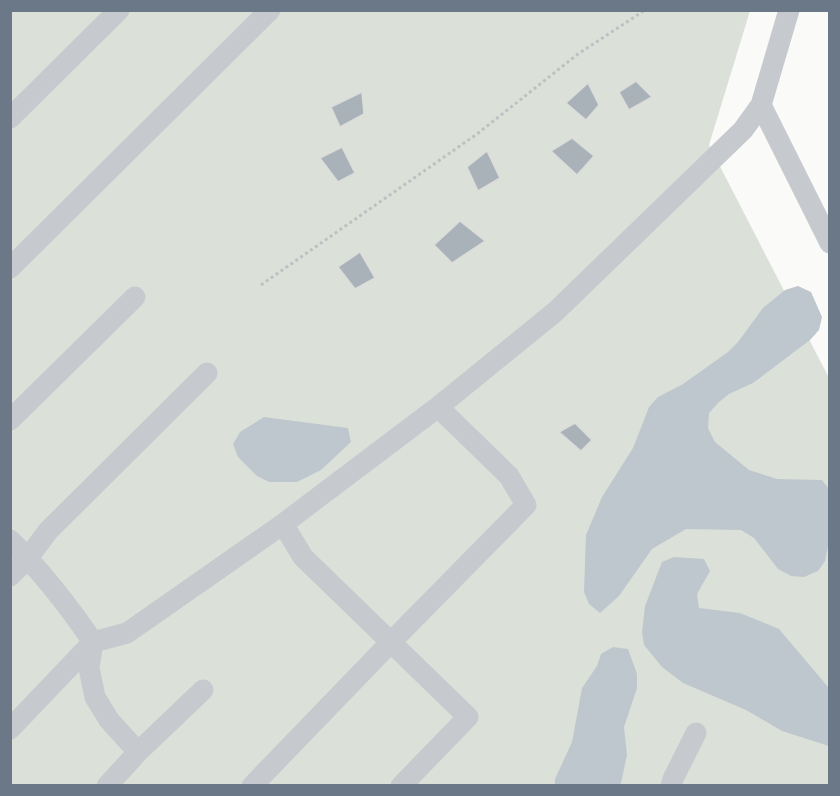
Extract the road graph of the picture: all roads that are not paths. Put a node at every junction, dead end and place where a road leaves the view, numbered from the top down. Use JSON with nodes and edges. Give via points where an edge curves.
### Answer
{"nodes":[{"id":1,"x":119,"y":10,"type":"edge"},
{"id":2,"x":789,"y":10,"type":"edge"},
{"id":3,"x":266,"y":12,"type":"edge"},
{"id":4,"x":761,"y":105,"type":"junction"},
{"id":5,"x":10,"y":118,"type":"edge"},
{"id":6,"x":830,"y":243,"type":"edge"},
{"id":7,"x":10,"y":268,"type":"edge"},
{"id":8,"x":135,"y":297,"type":"dead end"},
{"id":9,"x":207,"y":373,"type":"dead end"},
{"id":10,"x":438,"y":407,"type":"junction"},
{"id":11,"x":10,"y":420,"type":"edge"},
{"id":12,"x":283,"y":524,"type":"junction"},
{"id":13,"x":10,"y":540,"type":"edge"},
{"id":14,"x":28,"y":558,"type":"junction"},
{"id":15,"x":10,"y":576,"type":"edge"},
{"id":16,"x":93,"y":642,"type":"junction"},
{"id":17,"x":391,"y":642,"type":"junction"},
{"id":18,"x":202,"y":690,"type":"dead end"},
{"id":19,"x":10,"y":729,"type":"edge"},
{"id":20,"x":696,"y":734,"type":"dead end"},
{"id":21,"x":138,"y":752,"type":"junction"},
{"id":22,"x":107,"y":786,"type":"edge"},
{"id":23,"x":252,"y":786,"type":"edge"},
{"id":24,"x":401,"y":786,"type":"edge"},
{"id":25,"x":671,"y":786,"type":"edge"}],
"edges":[{"from":1,"to":5,"type":"street"},
{"from":2,"to":4,"type":"street"},
{"from":3,"to":7,"type":"street"},
{"from":4,"to":6,"type":"street"},
{"from":4,"to":10,"type":"street","via":[[743,130],[555,312]]},
{"from":8,"to":11,"type":"street"},
{"from":9,"to":14,"type":"street","via":[[48,531]]},
{"from":10,"to":12,"type":"street"},
{"from":10,"to":17,"type":"street","via":[[509,476],[526,505]]},
{"from":12,"to":16,"type":"street","via":[[127,633]]},
{"from":12,"to":17,"type":"street","via":[[303,557]]},
{"from":13,"to":14,"type":"street"},
{"from":14,"to":15,"type":"street"},
{"from":14,"to":16,"type":"street"},
{"from":16,"to":19,"type":"street"},
{"from":16,"to":21,"type":"street","via":[[89,668],[95,697],[109,720]]},
{"from":17,"to":23,"type":"street"},
{"from":17,"to":24,"type":"street","via":[[468,717]]},
{"from":18,"to":21,"type":"street"},
{"from":20,"to":25,"type":"street"},
{"from":21,"to":22,"type":"street"}]}
